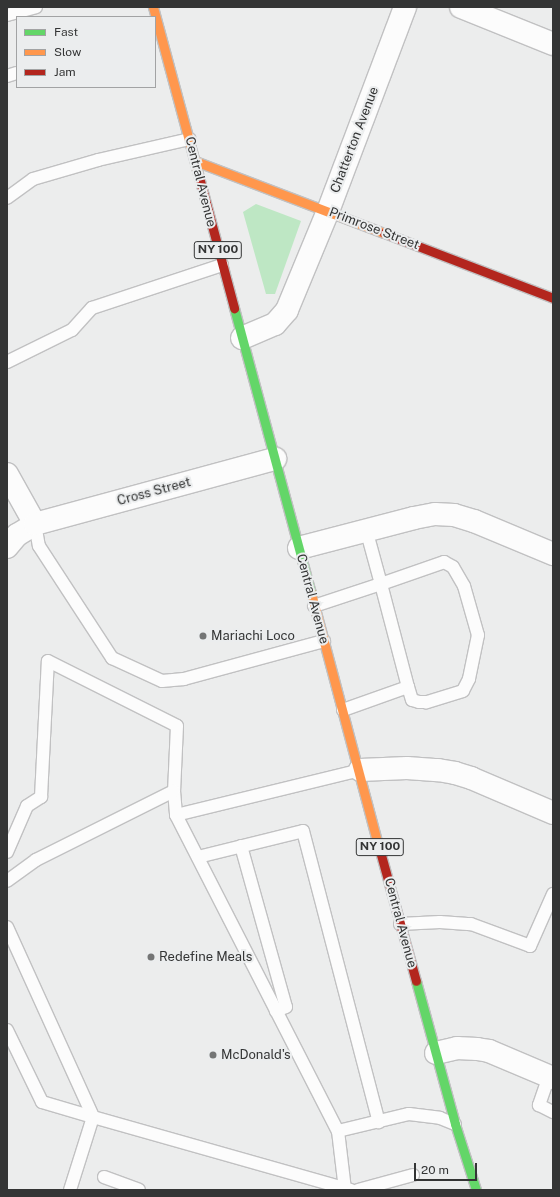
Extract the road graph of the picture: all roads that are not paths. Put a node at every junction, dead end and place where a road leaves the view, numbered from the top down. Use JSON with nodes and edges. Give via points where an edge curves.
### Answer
{"nodes":[{"id":1,"x":36,"y":7,"type":"edge"},
{"id":2,"x":405,"y":7,"type":"edge"},
{"id":3,"x":461,"y":7,"type":"edge"},
{"id":4,"x":7,"y":15,"type":"edge"},
{"id":5,"x":156,"y":18,"type":"edge"},
{"id":6,"x":553,"y":44,"type":"edge"},
{"id":7,"x":190,"y":139,"type":"junction"},
{"id":8,"x":195,"y":161,"type":"junction"},
{"id":9,"x":7,"y":198,"type":"edge"},
{"id":10,"x":328,"y":211,"type":"junction"},
{"id":11,"x":222,"y":265,"type":"junction"},
{"id":12,"x":553,"y":298,"type":"edge"},
{"id":13,"x":242,"y":338,"type":"junction"},
{"id":14,"x":7,"y":362,"type":"edge"},
{"id":15,"x":274,"y":459,"type":"junction"},
{"id":16,"x":7,"y":474,"type":"edge"},
{"id":17,"x":34,"y":524,"type":"junction"},
{"id":18,"x":366,"y":529,"type":"junction"},
{"id":19,"x":7,"y":547,"type":"edge"},
{"id":20,"x":299,"y":548,"type":"junction"},
{"id":21,"x":553,"y":554,"type":"edge"},
{"id":22,"x":381,"y":584,"type":"junction"},
{"id":23,"x":314,"y":606,"type":"junction"},
{"id":24,"x":324,"y":641,"type":"junction"},
{"id":25,"x":408,"y":687,"type":"junction"},
{"id":26,"x":342,"y":710,"type":"junction"},
{"id":27,"x":360,"y":770,"type":"junction"},
{"id":28,"x":174,"y":791,"type":"junction"},
{"id":29,"x":553,"y":813,"type":"edge"},
{"id":30,"x":176,"y":815,"type":"junction"},
{"id":31,"x":241,"y":846,"type":"junction"},
{"id":32,"x":7,"y":852,"type":"edge"},
{"id":33,"x":198,"y":857,"type":"junction"},
{"id":34,"x":7,"y":881,"type":"edge"},
{"id":35,"x":553,"y":894,"type":"edge"},
{"id":36,"x":400,"y":924,"type":"junction"},
{"id":37,"x":7,"y":927,"type":"edge"},
{"id":38,"x":276,"y":1011,"type":"junction"},
{"id":39,"x":7,"y":1030,"type":"edge"},
{"id":40,"x":436,"y":1053,"type":"junction"},
{"id":41,"x":551,"y":1077,"type":"edge"},
{"id":42,"x":553,"y":1112,"type":"edge"},
{"id":43,"x":93,"y":1117,"type":"junction"},
{"id":44,"x":379,"y":1122,"type":"junction"},
{"id":45,"x":455,"y":1124,"type":"junction"},
{"id":46,"x":338,"y":1131,"type":"junction"},
{"id":47,"x":413,"y":1175,"type":"dead end"},
{"id":48,"x":104,"y":1177,"type":"dead end"},
{"id":49,"x":347,"y":1189,"type":"edge"},
{"id":50,"x":70,"y":1190,"type":"edge"},
{"id":51,"x":139,"y":1190,"type":"edge"},
{"id":52,"x":358,"y":1190,"type":"edge"},
{"id":53,"x":476,"y":1190,"type":"edge"}],
"edges":[{"from":1,"to":4,"type":"lane"},
{"from":2,"to":10,"type":"street","name":"Chatterton Avenue"},
{"from":3,"to":6,"type":"street"},
{"from":5,"to":7,"type":"main road","name":"Central Avenue","number":"NY 100"},
{"from":7,"to":8,"type":"main road","name":"Central Avenue","number":"NY 100"},
{"from":7,"to":9,"type":"lane","via":[[98,160],[33,179]]},
{"from":8,"to":10,"type":"main road","name":"Primrose Street"},
{"from":8,"to":11,"type":"main road","name":"Central Avenue","number":"NY 100"},
{"from":10,"to":12,"type":"main road","name":"Primrose Street"},
{"from":10,"to":13,"type":"street","name":"Chatterton Avenue","via":[[282,317],[266,329]]},
{"from":11,"to":13,"type":"main road","name":"Central Avenue","number":"NY 100"},
{"from":11,"to":14,"type":"lane","via":[[92,308],[72,330]]},
{"from":13,"to":15,"type":"main road","name":"Central Avenue","number":"NY 100"},
{"from":15,"to":17,"type":"street","name":"Cross Street"},
{"from":15,"to":20,"type":"main road","name":"Central Avenue","number":"NY 100"},
{"from":16,"to":17,"type":"street"},
{"from":17,"to":19,"type":"street","name":"Cross Street","via":[[17,535]]},
{"from":17,"to":24,"type":"lane","via":[[39,546],[112,658],[162,681],[184,679]]},
{"from":18,"to":20,"type":"street"},
{"from":18,"to":21,"type":"street","via":[[428,515],[454,515]]},
{"from":18,"to":22,"type":"lane"},
{"from":20,"to":23,"type":"main road","name":"Central Avenue","number":"NY 100"},
{"from":22,"to":23,"type":"lane"},
{"from":22,"to":25,"type":"lane"},
{"from":22,"to":25,"type":"lane","via":[[444,562],[453,567],[464,586],[478,635],[470,679],[463,691],[419,702],[412,700]]},
{"from":23,"to":24,"type":"main road","name":"Central Avenue","number":"NY 100"},
{"from":24,"to":26,"type":"main road","name":"Central Avenue","number":"NY 100"},
{"from":25,"to":26,"type":"lane"},
{"from":26,"to":27,"type":"main road","name":"Central Avenue","number":"NY 100"},
{"from":27,"to":29,"type":"street","via":[[438,770],[470,778]]},
{"from":27,"to":30,"type":"lane"},
{"from":27,"to":36,"type":"main road","name":"Central Avenue","number":"NY 100"},
{"from":28,"to":30,"type":"lane"},
{"from":28,"to":32,"type":"lane","via":[[177,726],[48,661],[40,797],[27,806]]},
{"from":28,"to":34,"type":"lane","via":[[36,860]]},
{"from":30,"to":33,"type":"lane"},
{"from":31,"to":33,"type":"lane"},
{"from":31,"to":38,"type":"lane","via":[[286,1007]]},
{"from":31,"to":44,"type":"lane","via":[[303,830]]},
{"from":33,"to":38,"type":"lane"},
{"from":35,"to":36,"type":"lane","via":[[530,946],[471,924]]},
{"from":36,"to":40,"type":"main road","name":"Central Avenue","number":"NY 100"},
{"from":37,"to":43,"type":"lane"},
{"from":38,"to":46,"type":"lane"},
{"from":39,"to":43,"type":"lane","via":[[42,1102]]},
{"from":40,"to":41,"type":"street","via":[[457,1048],[488,1051]]},
{"from":40,"to":45,"type":"main road","name":"Central Avenue","number":"NY 100"},
{"from":41,"to":42,"type":"lane","via":[[539,1105]]},
{"from":43,"to":49,"type":"lane"},
{"from":43,"to":50,"type":"lane"},
{"from":44,"to":45,"type":"lane","via":[[409,1114],[440,1118]]},
{"from":44,"to":46,"type":"lane"},
{"from":45,"to":53,"type":"main road","name":"Central Avenue","number":"NY 100"},
{"from":46,"to":49,"type":"lane"},
{"from":47,"to":52,"type":"lane"},
{"from":48,"to":51,"type":"lane"}]}
